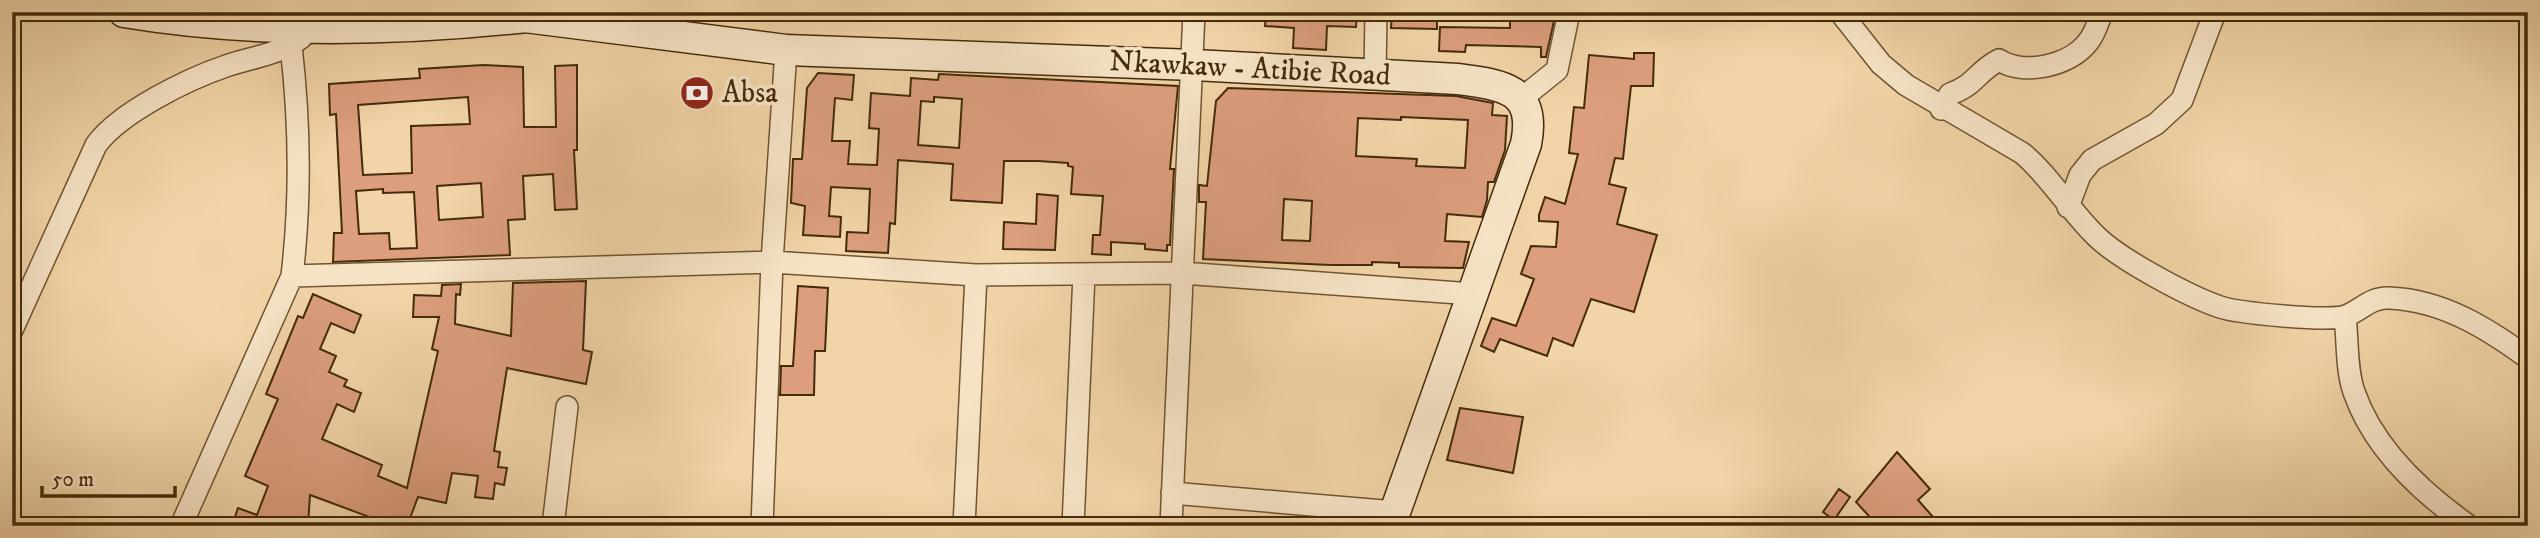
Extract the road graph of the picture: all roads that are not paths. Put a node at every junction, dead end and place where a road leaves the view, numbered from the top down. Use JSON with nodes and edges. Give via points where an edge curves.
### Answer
{"nodes":[{"id":1,"x":124,"y":12,"type":"edge"},
{"id":2,"x":559,"y":12,"type":"edge"},
{"id":3,"x":1194,"y":12,"type":"edge"},
{"id":4,"x":1376,"y":12,"type":"edge"},
{"id":5,"x":1569,"y":12,"type":"edge"},
{"id":6,"x":1840,"y":12,"type":"edge"},
{"id":7,"x":2102,"y":12,"type":"edge"},
{"id":8,"x":2216,"y":12,"type":"edge"},
{"id":9,"x":525,"y":17,"type":"junction"},
{"id":10,"x":315,"y":28,"type":"junction"},
{"id":11,"x":291,"y":46,"type":"junction"},
{"id":12,"x":786,"y":50,"type":"junction"},
{"id":13,"x":1194,"y":65,"type":"junction"},
{"id":14,"x":1375,"y":75,"type":"junction"},
{"id":15,"x":1521,"y":99,"type":"junction"},
{"id":16,"x":1941,"y":109,"type":"junction"},
{"id":17,"x":2068,"y":206,"type":"junction"},
{"id":18,"x":772,"y":262,"type":"junction"},
{"id":19,"x":1182,"y":273,"type":"junction"},
{"id":20,"x":1084,"y":274,"type":"junction"},
{"id":21,"x":976,"y":275,"type":"junction"},
{"id":22,"x":292,"y":276,"type":"junction"},
{"id":23,"x":1474,"y":295,"type":"junction"},
{"id":24,"x":2345,"y":317,"type":"junction"},
{"id":25,"x":12,"y":330,"type":"edge"},
{"id":26,"x":2528,"y":358,"type":"edge"},
{"id":27,"x":567,"y":407,"type":"dead end"},
{"id":28,"x":1172,"y":493,"type":"junction"},
{"id":29,"x":1393,"y":519,"type":"edge"},
{"id":30,"x":181,"y":526,"type":"edge"},
{"id":31,"x":553,"y":526,"type":"edge"},
{"id":32,"x":762,"y":526,"type":"edge"},
{"id":33,"x":964,"y":526,"type":"edge"},
{"id":34,"x":1073,"y":526,"type":"edge"},
{"id":35,"x":1171,"y":526,"type":"edge"},
{"id":36,"x":2469,"y":526,"type":"edge"}],
"edges":[{"from":1,"to":10,"type":"main road"},
{"from":2,"to":9,"type":"main road"},
{"from":3,"to":13,"type":"street"},
{"from":4,"to":14,"type":"street"},
{"from":5,"to":15,"type":"street","via":[[1557,70]]},
{"from":6,"to":16,"type":"street","via":[[1881,64]]},
{"from":7,"to":16,"type":"street","via":[[2088,43],[2072,55],[2033,69],[2009,67],[1999,60],[1984,68],[1968,88],[1950,94]]},
{"from":8,"to":17,"type":"street","via":[[2182,100],[2156,124],[2092,160],[2080,175]]},
{"from":9,"to":10,"type":"main road","via":[[397,28]]},
{"from":9,"to":12,"type":"main road","name":"Nkawkaw - Atibie Road"},
{"from":10,"to":11,"type":"street"},
{"from":11,"to":22,"type":"street","via":[[299,146]]},
{"from":11,"to":25,"type":"street","via":[[207,73],[113,126],[96,145]]},
{"from":12,"to":13,"type":"main road","name":"Nkawkaw - Atibie Road"},
{"from":12,"to":18,"type":"street"},
{"from":13,"to":14,"type":"main road","name":"Nkawkaw - Atibie Road"},
{"from":13,"to":19,"type":"street"},
{"from":14,"to":15,"type":"main road","name":"Nkawkaw - Atibie Road","via":[[1479,82],[1500,86]]},
{"from":15,"to":23,"type":"main road","via":[[1529,112],[1526,144]]},
{"from":16,"to":17,"type":"street","via":[[2022,153]]},
{"from":17,"to":24,"type":"street","via":[[2108,245],[2219,307],[2242,313]]},
{"from":18,"to":21,"type":"street"},
{"from":18,"to":22,"type":"street"},
{"from":18,"to":32,"type":"street"},
{"from":19,"to":20,"type":"street"},
{"from":19,"to":23,"type":"street"},
{"from":19,"to":28,"type":"street"},
{"from":20,"to":21,"type":"street"},
{"from":20,"to":34,"type":"street"},
{"from":21,"to":33,"type":"street"},
{"from":22,"to":30,"type":"street"},
{"from":23,"to":29,"type":"main road"},
{"from":24,"to":26,"type":"street","via":[[2364,303],[2387,298],[2413,302],[2480,324]]},
{"from":24,"to":36,"type":"street","via":[[2353,391],[2369,424],[2393,458]]},
{"from":27,"to":31,"type":"street"},
{"from":28,"to":29,"type":"street"},
{"from":28,"to":35,"type":"street"}]}
